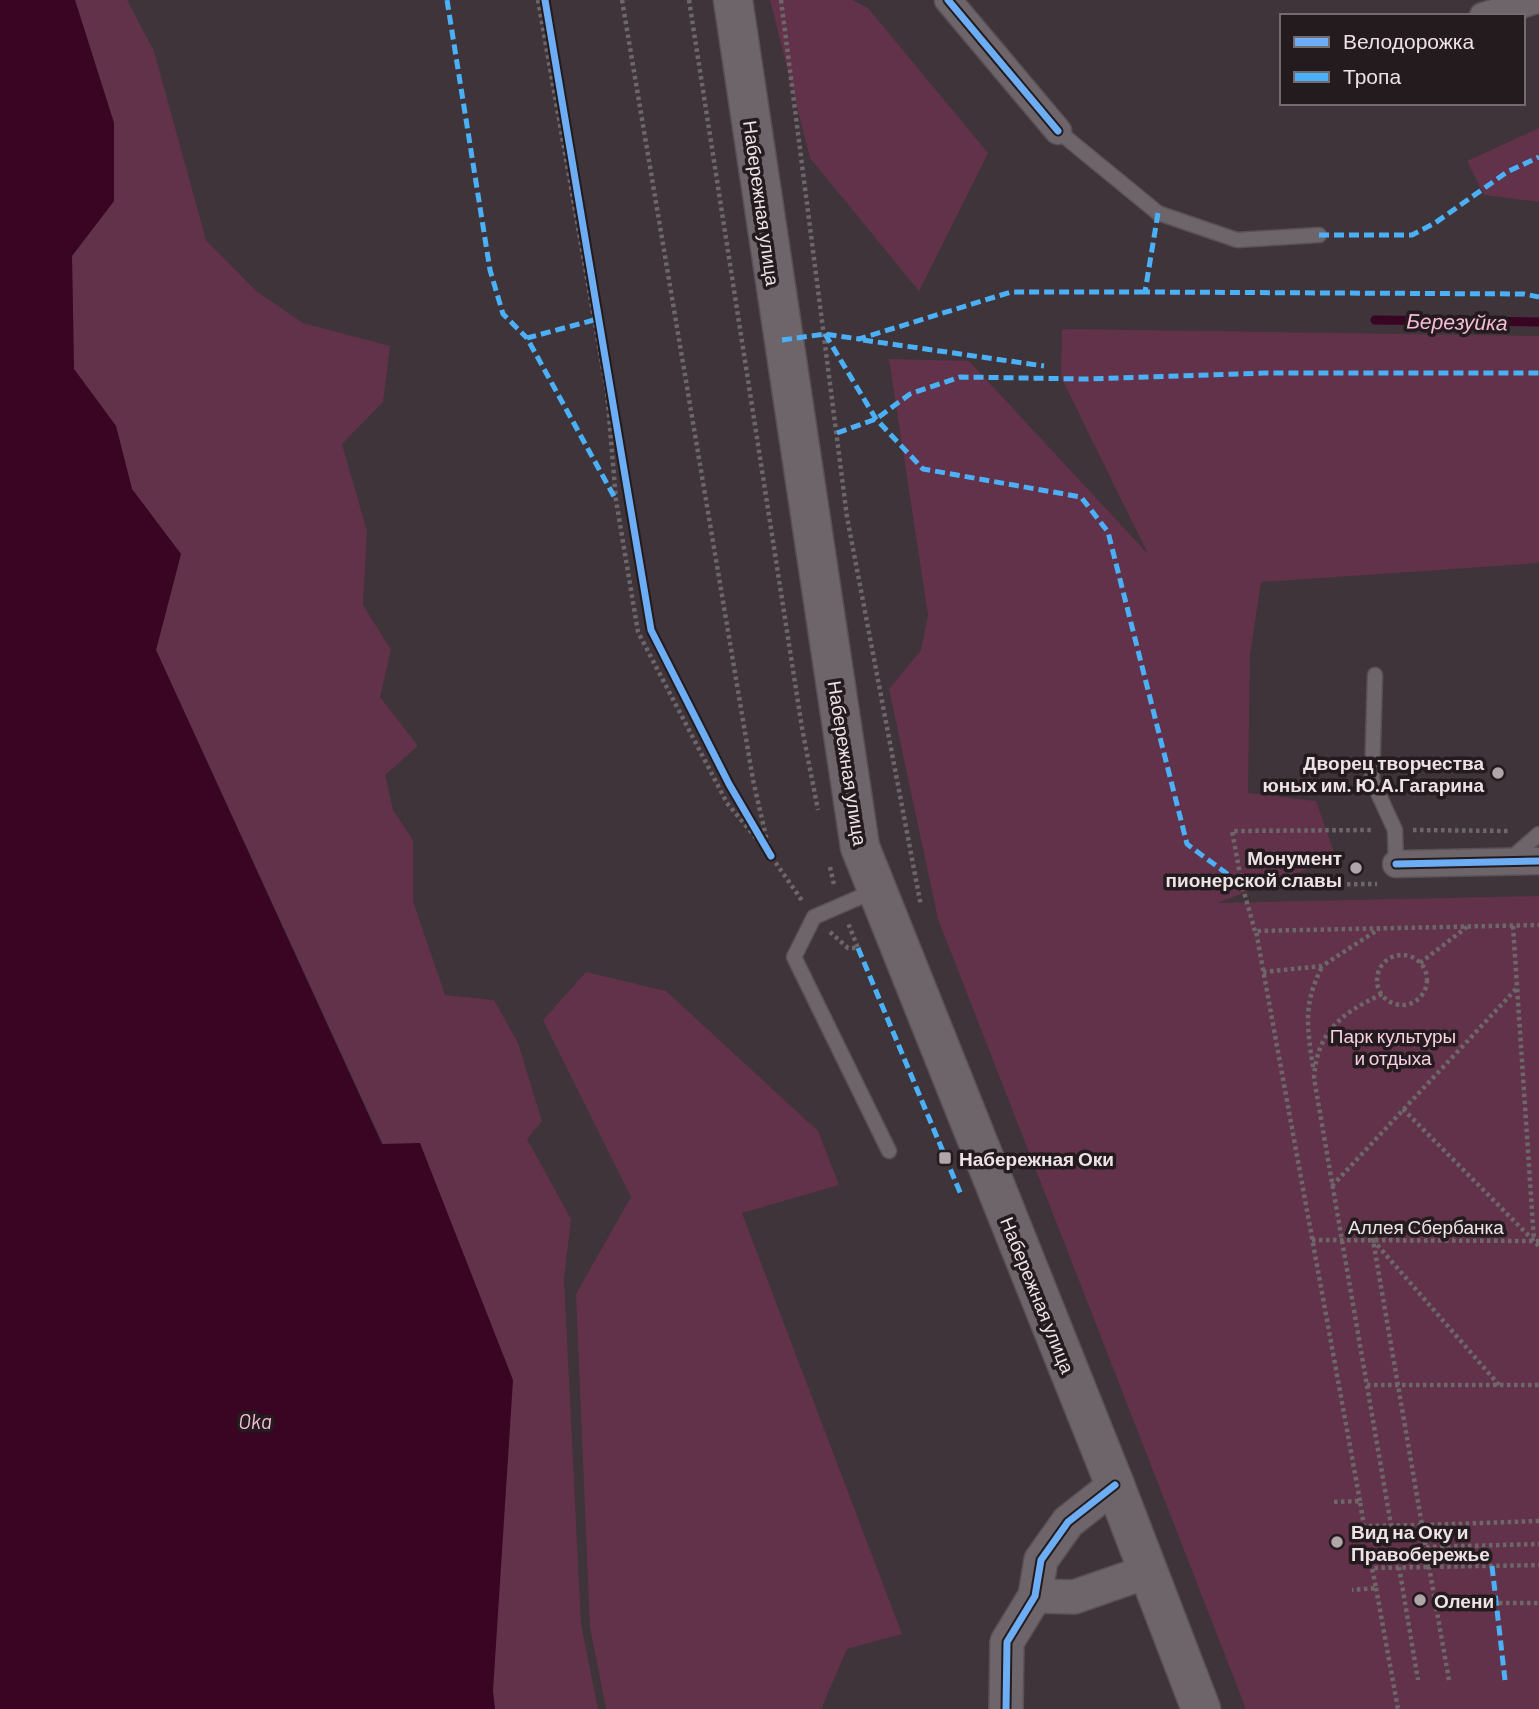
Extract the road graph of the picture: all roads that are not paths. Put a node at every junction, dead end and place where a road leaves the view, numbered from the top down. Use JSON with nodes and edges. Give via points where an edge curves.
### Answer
{"nodes":[{"id":1,"x":733,"y":0,"type":"edge"},
{"id":2,"x":948,"y":0,"type":"edge"},
{"id":3,"x":1537,"y":0,"type":"edge"},
{"id":4,"x":1490,"y":14,"type":"edge"},
{"id":5,"x":1058,"y":131,"type":"joint"},
{"id":6,"x":1320,"y":235,"type":"dead end"},
{"id":7,"x":1375,"y":676,"type":"dead end"},
{"id":8,"x":1536,"y":846,"type":"edge"},
{"id":9,"x":1396,"y":864,"type":"joint"},
{"id":10,"x":859,"y":897,"type":"junction"},
{"id":11,"x":889,"y":1151,"type":"dead end"},
{"id":12,"x":1115,"y":1485,"type":"junction"},
{"id":13,"x":1149,"y":1571,"type":"junction"},
{"id":14,"x":1035,"y":1596,"type":"junction"},
{"id":15,"x":1006,"y":1709,"type":"edge"},
{"id":16,"x":1201,"y":1709,"type":"edge"}],
"edges":[{"from":1,"to":10,"type":"main road","name":"Набережная улица","via":[[860,847]]},
{"from":2,"to":5,"type":"street"},
{"from":3,"to":4,"type":"street"},
{"from":5,"to":6,"type":"lane","via":[[1158,213],[1237,240]]},
{"from":7,"to":9,"type":"lane","via":[[1372,780],[1395,830]]},
{"from":8,"to":9,"type":"street","via":[[1505,863]]},
{"from":10,"to":11,"type":"lane","via":[[814,917],[794,957]]},
{"from":10,"to":12,"type":"main road","name":"Набережная улица"},
{"from":12,"to":13,"type":"main road","name":"Набережная улица"},
{"from":12,"to":14,"type":"street","via":[[1068,1522],[1041,1560]]},
{"from":13,"to":14,"type":"street","via":[[1074,1597]]},
{"from":13,"to":16,"type":"main road","name":"Набережная улица"},
{"from":14,"to":15,"type":"street","via":[[1007,1642]]}]}
